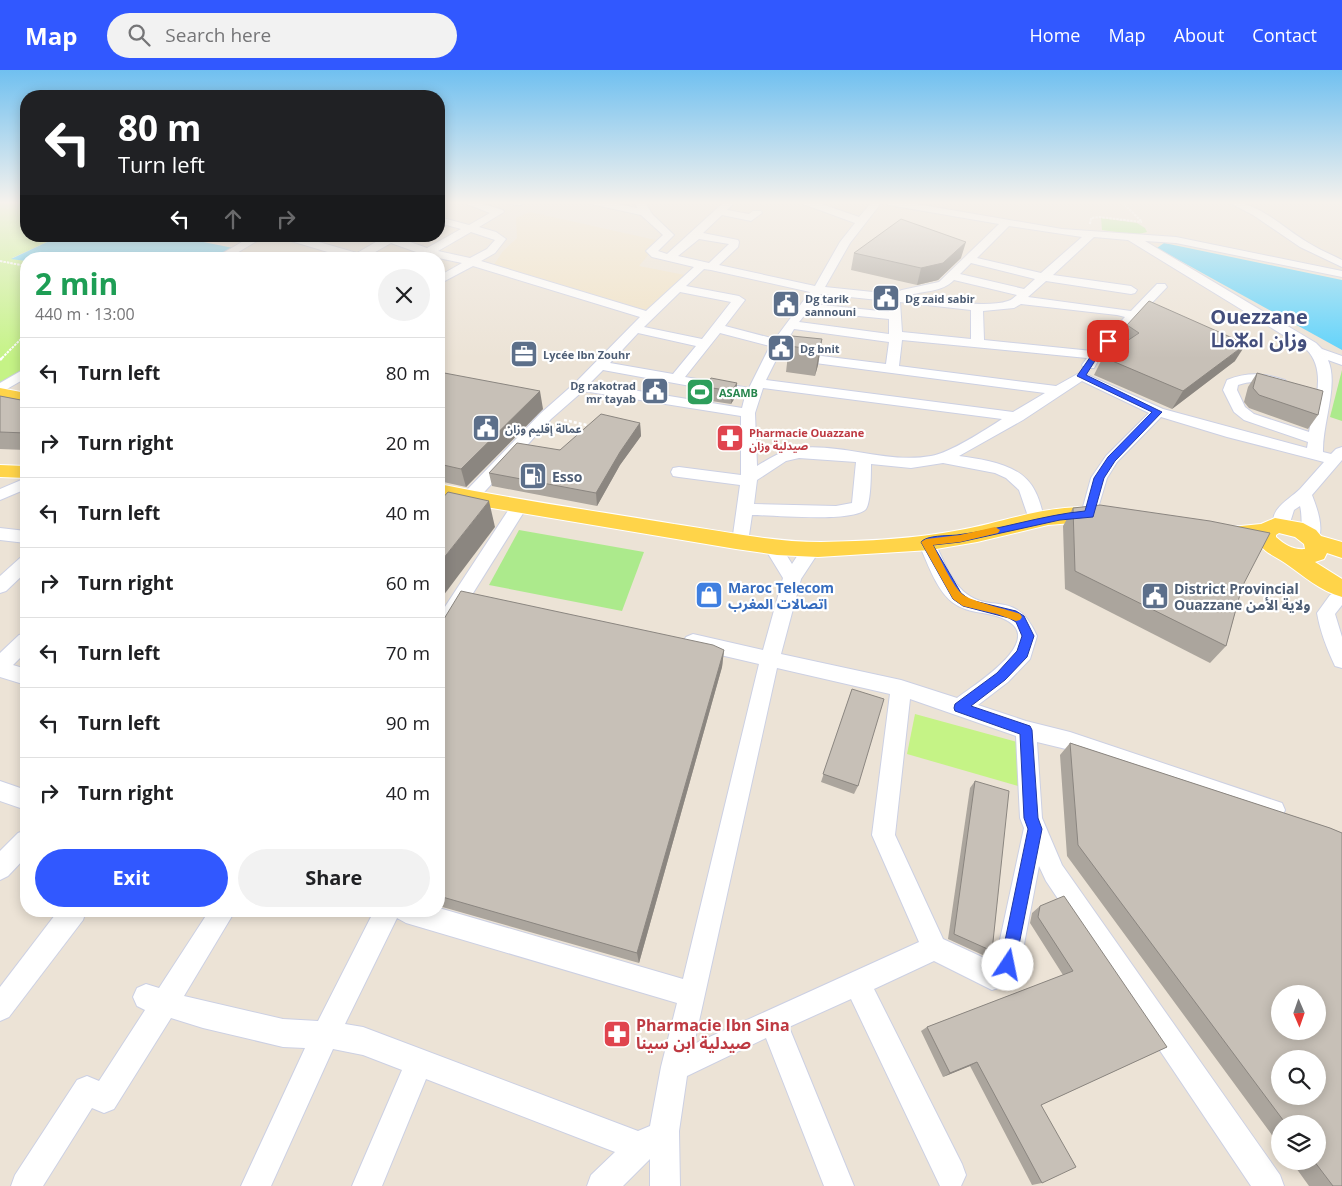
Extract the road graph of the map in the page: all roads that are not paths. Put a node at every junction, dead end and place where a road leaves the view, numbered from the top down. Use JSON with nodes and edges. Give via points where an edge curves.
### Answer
{"nodes":[{"id":1,"x":486,"y":254,"type":"edge"},
{"id":2,"x":654,"y":254,"type":"edge"},
{"id":3,"x":673,"y":254,"type":"edge"},
{"id":4,"x":724,"y":254,"type":"edge"},
{"id":5,"x":837,"y":254,"type":"edge"},
{"id":6,"x":974,"y":254,"type":"edge"},
{"id":7,"x":1068,"y":254,"type":"edge"},
{"id":8,"x":1159,"y":254,"type":"edge"},
{"id":9,"x":1245,"y":254,"type":"edge"},
{"id":10,"x":1322,"y":254,"type":"edge"},
{"id":11,"x":445,"y":256,"type":"edge"},
{"id":12,"x":670,"y":257,"type":"junction"},
{"id":13,"x":969,"y":259,"type":"junction"},
{"id":14,"x":472,"y":262,"type":"junction"},
{"id":15,"x":1342,"y":264,"type":"edge"},
{"id":16,"x":706,"y":266,"type":"junction"},
{"id":17,"x":1342,"y":274,"type":"edge"},
{"id":18,"x":953,"y":276,"type":"junction"},
{"id":19,"x":1042,"y":277,"type":"junction"},
{"id":20,"x":445,"y":278,"type":"edge"},
{"id":21,"x":1161,"y":286,"type":"dead end"},
{"id":22,"x":677,"y":288,"type":"junction"},
{"id":23,"x":818,"y":290,"type":"junction"},
{"id":24,"x":1130,"y":290,"type":"dead end"},
{"id":25,"x":1023,"y":296,"type":"junction"},
{"id":26,"x":894,"y":298,"type":"junction"},
{"id":27,"x":804,"y":307,"type":"junction"},
{"id":28,"x":977,"y":307,"type":"junction"},
{"id":29,"x":1134,"y":315,"type":"junction"},
{"id":30,"x":648,"y":316,"type":"junction"},
{"id":31,"x":895,"y":316,"type":"junction"},
{"id":32,"x":790,"y":325,"type":"junction"},
{"id":33,"x":718,"y":328,"type":"junction"},
{"id":34,"x":636,"y":329,"type":"junction"},
{"id":35,"x":896,"y":337,"type":"junction"},
{"id":36,"x":978,"y":343,"type":"junction"},
{"id":37,"x":705,"y":344,"type":"junction"},
{"id":38,"x":775,"y":349,"type":"junction"},
{"id":39,"x":1317,"y":352,"type":"junction"},
{"id":40,"x":1095,"y":354,"type":"junction"},
{"id":41,"x":1342,"y":361,"type":"edge"},
{"id":42,"x":892,"y":364,"type":"junction"},
{"id":43,"x":599,"y":365,"type":"junction"},
{"id":44,"x":911,"y":371,"type":"junction"},
{"id":45,"x":20,"y":376,"type":"edge"},
{"id":46,"x":676,"y":379,"type":"junction"},
{"id":47,"x":1069,"y":384,"type":"junction"},
{"id":48,"x":580,"y":386,"type":"junction"},
{"id":49,"x":1295,"y":387,"type":"edge"},
{"id":50,"x":756,"y":388,"type":"junction"},
{"id":51,"x":0,"y":391,"type":"edge"},
{"id":52,"x":20,"y":396,"type":"edge"},
{"id":53,"x":0,"y":401,"type":"edge"},
{"id":54,"x":906,"y":402,"type":"junction"},
{"id":55,"x":20,"y":405,"type":"edge"},
{"id":56,"x":1158,"y":412,"type":"junction"},
{"id":57,"x":748,"y":414,"type":"junction"},
{"id":58,"x":1018,"y":417,"type":"junction"},
{"id":59,"x":1316,"y":439,"type":"junction"},
{"id":60,"x":1315,"y":455,"type":"junction"},
{"id":61,"x":1338,"y":455,"type":"edge"},
{"id":62,"x":0,"y":457,"type":"edge"},
{"id":63,"x":20,"y":458,"type":"edge"},
{"id":64,"x":864,"y":458,"type":"junction"},
{"id":65,"x":943,"y":458,"type":"junction"},
{"id":66,"x":0,"y":471,"type":"edge"},
{"id":67,"x":20,"y":472,"type":"edge"},
{"id":68,"x":679,"y":472,"type":"dead end"},
{"id":69,"x":749,"y":480,"type":"junction"},
{"id":70,"x":20,"y":486,"type":"edge"},
{"id":71,"x":445,"y":492,"type":"edge"},
{"id":72,"x":1304,"y":494,"type":"junction"},
{"id":73,"x":0,"y":495,"type":"edge"},
{"id":74,"x":470,"y":497,"type":"junction"},
{"id":75,"x":519,"y":507,"type":"junction"},
{"id":76,"x":746,"y":509,"type":"junction"},
{"id":77,"x":1089,"y":514,"type":"junction"},
{"id":78,"x":1118,"y":517,"type":"edge"},
{"id":79,"x":1037,"y":522,"type":"junction"},
{"id":80,"x":1274,"y":528,"type":"junction"},
{"id":81,"x":0,"y":534,"type":"edge"},
{"id":82,"x":20,"y":537,"type":"edge"},
{"id":83,"x":1312,"y":539,"type":"junction"},
{"id":84,"x":740,"y":542,"type":"junction"},
{"id":85,"x":926,"y":542,"type":"junction"},
{"id":86,"x":773,"y":547,"type":"junction"},
{"id":87,"x":811,"y":550,"type":"junction"},
{"id":88,"x":1342,"y":550,"type":"edge"},
{"id":89,"x":1287,"y":555,"type":"junction"},
{"id":90,"x":20,"y":568,"type":"edge"},
{"id":91,"x":1342,"y":569,"type":"edge"},
{"id":92,"x":792,"y":578,"type":"junction"},
{"id":93,"x":0,"y":586,"type":"edge"},
{"id":94,"x":1342,"y":588,"type":"edge"},
{"id":95,"x":1342,"y":596,"type":"edge"},
{"id":96,"x":445,"y":624,"type":"edge"},
{"id":97,"x":674,"y":638,"type":"edge"},
{"id":98,"x":20,"y":646,"type":"edge"},
{"id":99,"x":770,"y":658,"type":"junction"},
{"id":100,"x":1342,"y":660,"type":"edge"},
{"id":101,"x":0,"y":665,"type":"edge"},
{"id":102,"x":0,"y":669,"type":"edge"},
{"id":103,"x":20,"y":675,"type":"edge"},
{"id":104,"x":901,"y":688,"type":"junction"},
{"id":105,"x":960,"y":708,"type":"junction"},
{"id":106,"x":1026,"y":730,"type":"junction"},
{"id":107,"x":0,"y":791,"type":"edge"},
{"id":108,"x":20,"y":798,"type":"edge"},
{"id":109,"x":1296,"y":818,"type":"edge"},
{"id":110,"x":1035,"y":829,"type":"junction"},
{"id":111,"x":20,"y":847,"type":"edge"},
{"id":112,"x":0,"y":868,"type":"edge"},
{"id":113,"x":69,"y":917,"type":"edge"},
{"id":114,"x":218,"y":917,"type":"edge"},
{"id":115,"x":384,"y":917,"type":"edge"},
{"id":116,"x":426,"y":917,"type":"edge"},
{"id":117,"x":934,"y":948,"type":"junction"},
{"id":118,"x":858,"y":984,"type":"junction"},
{"id":119,"x":693,"y":995,"type":"junction"},
{"id":120,"x":155,"y":1000,"type":"junction"},
{"id":121,"x":0,"y":1008,"type":"edge"},
{"id":122,"x":773,"y":1020,"type":"junction"},
{"id":123,"x":326,"y":1034,"type":"junction"},
{"id":124,"x":419,"y":1063,"type":"junction"},
{"id":125,"x":675,"y":1067,"type":"junction"},
{"id":126,"x":652,"y":1139,"type":"junction"},
{"id":127,"x":951,"y":1175,"type":"dead end"},
{"id":128,"x":26,"y":1186,"type":"edge"},
{"id":129,"x":256,"y":1186,"type":"edge"},
{"id":130,"x":366,"y":1186,"type":"edge"},
{"id":131,"x":602,"y":1186,"type":"edge"},
{"id":132,"x":665,"y":1186,"type":"edge"},
{"id":133,"x":839,"y":1186,"type":"edge"},
{"id":134,"x":1269,"y":1186,"type":"edge"}],
"edges":[{"from":1,"to":14,"type":"street"},
{"from":2,"to":12,"type":"street"},
{"from":3,"to":12,"type":"street"},
{"from":4,"to":16,"type":"street"},
{"from":5,"to":23,"type":"street"},
{"from":6,"to":13,"type":"street"},
{"from":7,"to":19,"type":"street"},
{"from":8,"to":39,"type":"street"},
{"from":9,"to":17,"type":"street"},
{"from":10,"to":15,"type":"street"},
{"from":11,"to":14,"type":"street"},
{"from":12,"to":16,"type":"street"},
{"from":13,"to":18,"type":"street"},
{"from":13,"to":19,"type":"street"},
{"from":14,"to":20,"type":"street"},
{"from":14,"to":30,"type":"street"},
{"from":16,"to":22,"type":"street"},
{"from":16,"to":23,"type":"street"},
{"from":18,"to":25,"type":"street"},
{"from":18,"to":26,"type":"street","via":[[936,288],[902,292]]},
{"from":19,"to":24,"type":"street"},
{"from":19,"to":25,"type":"street"},
{"from":21,"to":29,"type":"street"},
{"from":22,"to":30,"type":"street"},
{"from":22,"to":33,"type":"street","via":[[739,300]]},
{"from":23,"to":26,"type":"street"},
{"from":23,"to":27,"type":"street"},
{"from":25,"to":28,"type":"street","via":[[1007,306]]},
{"from":25,"to":29,"type":"street"},
{"from":26,"to":28,"type":"street"},
{"from":26,"to":31,"type":"street"},
{"from":27,"to":31,"type":"street"},
{"from":27,"to":32,"type":"street"},
{"from":28,"to":36,"type":"street"},
{"from":29,"to":40,"type":"street"},
{"from":30,"to":34,"type":"street"},
{"from":31,"to":35,"type":"street"},
{"from":32,"to":35,"type":"street"},
{"from":32,"to":38,"type":"street"},
{"from":33,"to":37,"type":"street"},
{"from":33,"to":38,"type":"street"},
{"from":34,"to":37,"type":"street"},
{"from":34,"to":43,"type":"street"},
{"from":35,"to":36,"type":"street"},
{"from":35,"to":42,"type":"street"},
{"from":36,"to":40,"type":"street"},
{"from":37,"to":46,"type":"street"},
{"from":38,"to":42,"type":"street"},
{"from":38,"to":50,"type":"street"},
{"from":39,"to":41,"type":"street"},
{"from":39,"to":59,"type":"street","via":[[1324,367],[1325,384],[1317,394]]},
{"from":40,"to":47,"type":"street"},
{"from":42,"to":44,"type":"street"},
{"from":42,"to":47,"type":"street"},
{"from":43,"to":46,"type":"street"},
{"from":43,"to":48,"type":"street"},
{"from":44,"to":47,"type":"street"},
{"from":44,"to":54,"type":"street"},
{"from":45,"to":51,"type":"street"},
{"from":46,"to":50,"type":"street"},
{"from":47,"to":56,"type":"street"},
{"from":47,"to":58,"type":"street"},
{"from":48,"to":57,"type":"street"},
{"from":48,"to":74,"type":"street","via":[[546,416]]},
{"from":49,"to":59,"type":"street","via":[[1254,376],[1232,383],[1230,390],[1239,409],[1249,416]]},
{"from":50,"to":54,"type":"street"},
{"from":50,"to":57,"type":"street"},
{"from":51,"to":52,"type":"main road"},
{"from":53,"to":55,"type":"main road"},
{"from":54,"to":58,"type":"street"},
{"from":56,"to":60,"type":"street"},
{"from":56,"to":77,"type":"street","via":[[1111,459],[1099,478]]},
{"from":57,"to":69,"type":"street"},
{"from":58,"to":65,"type":"street"},
{"from":59,"to":60,"type":"street"},
{"from":60,"to":61,"type":"street"},
{"from":61,"to":72,"type":"street"},
{"from":62,"to":63,"type":"main road"},
{"from":64,"to":65,"type":"street","via":[[911,463]]},
{"from":64,"to":69,"type":"street","via":[[819,453],[789,455]]},
{"from":64,"to":76,"type":"street","via":[[860,504],[854,510]]},
{"from":65,"to":79,"type":"street","via":[[1013,475],[1026,487]]},
{"from":66,"to":67,"type":"main road"},
{"from":68,"to":69,"type":"street"},
{"from":69,"to":76,"type":"street"},
{"from":70,"to":73,"type":"street"},
{"from":71,"to":74,"type":"main road"},
{"from":72,"to":80,"type":"street","via":[[1287,507]]},
{"from":72,"to":83,"type":"street","via":[[1311,516]]},
{"from":74,"to":75,"type":"main road"},
{"from":75,"to":84,"type":"main road"},
{"from":75,"to":96,"type":"street","via":[[474,595]]},
{"from":76,"to":84,"type":"street"},
{"from":77,"to":78,"type":"main road"},
{"from":77,"to":79,"type":"main road"},
{"from":79,"to":85,"type":"main road"},
{"from":80,"to":83,"type":"main road","via":[[1303,532]]},
{"from":80,"to":89,"type":"main road","via":[[1265,536],[1268,542]]},
{"from":80,"to":89,"type":"main road","via":[[1233,534],[1206,532]]},
{"from":81,"to":82,"type":"street"},
{"from":83,"to":88,"type":"main road"},
{"from":83,"to":89,"type":"main road","via":[[1317,548],[1311,557]]},
{"from":84,"to":86,"type":"main road"},
{"from":85,"to":87,"type":"main road"},
{"from":85,"to":105,"type":"street","via":[[957,596],[967,603],[1012,614],[1020,620],[1028,636],[1023,654]]},
{"from":86,"to":87,"type":"main road"},
{"from":86,"to":92,"type":"street"},
{"from":87,"to":92,"type":"street"},
{"from":89,"to":94,"type":"main road"},
{"from":90,"to":93,"type":"street"},
{"from":91,"to":94,"type":"main road","via":[[1336,576]]},
{"from":92,"to":99,"type":"street"},
{"from":95,"to":100,"type":"street","via":[[1326,613]]},
{"from":97,"to":99,"type":"street"},
{"from":98,"to":101,"type":"street"},
{"from":99,"to":104,"type":"street"},
{"from":99,"to":119,"type":"street"},
{"from":102,"to":103,"type":"street"},
{"from":104,"to":105,"type":"street"},
{"from":104,"to":117,"type":"street","via":[[883,835]]},
{"from":105,"to":106,"type":"street"},
{"from":106,"to":109,"type":"street","via":[[1070,741]]},
{"from":106,"to":110,"type":"street","via":[[1031,818]]},
{"from":107,"to":108,"type":"street"},
{"from":110,"to":117,"type":"street","via":[[1008,965],[1003,974],[992,977]]},
{"from":110,"to":134,"type":"street","via":[[1054,873]]},
{"from":111,"to":112,"type":"street"},
{"from":113,"to":121,"type":"street"},
{"from":114,"to":120,"type":"street"},
{"from":115,"to":123,"type":"street"},
{"from":116,"to":119,"type":"street"},
{"from":117,"to":118,"type":"street"},
{"from":118,"to":122,"type":"street"},
{"from":118,"to":127,"type":"street"},
{"from":119,"to":125,"type":"street"},
{"from":120,"to":123,"type":"street","via":[[282,1033]]},
{"from":120,"to":128,"type":"street","via":[[104,1099],[87,1090]]},
{"from":122,"to":125,"type":"street"},
{"from":122,"to":133,"type":"street"},
{"from":123,"to":124,"type":"street","via":[[363,1041]]},
{"from":123,"to":129,"type":"street"},
{"from":124,"to":126,"type":"street"},
{"from":124,"to":130,"type":"street"},
{"from":125,"to":126,"type":"street"},
{"from":126,"to":131,"type":"street"},
{"from":126,"to":132,"type":"street"}]}
